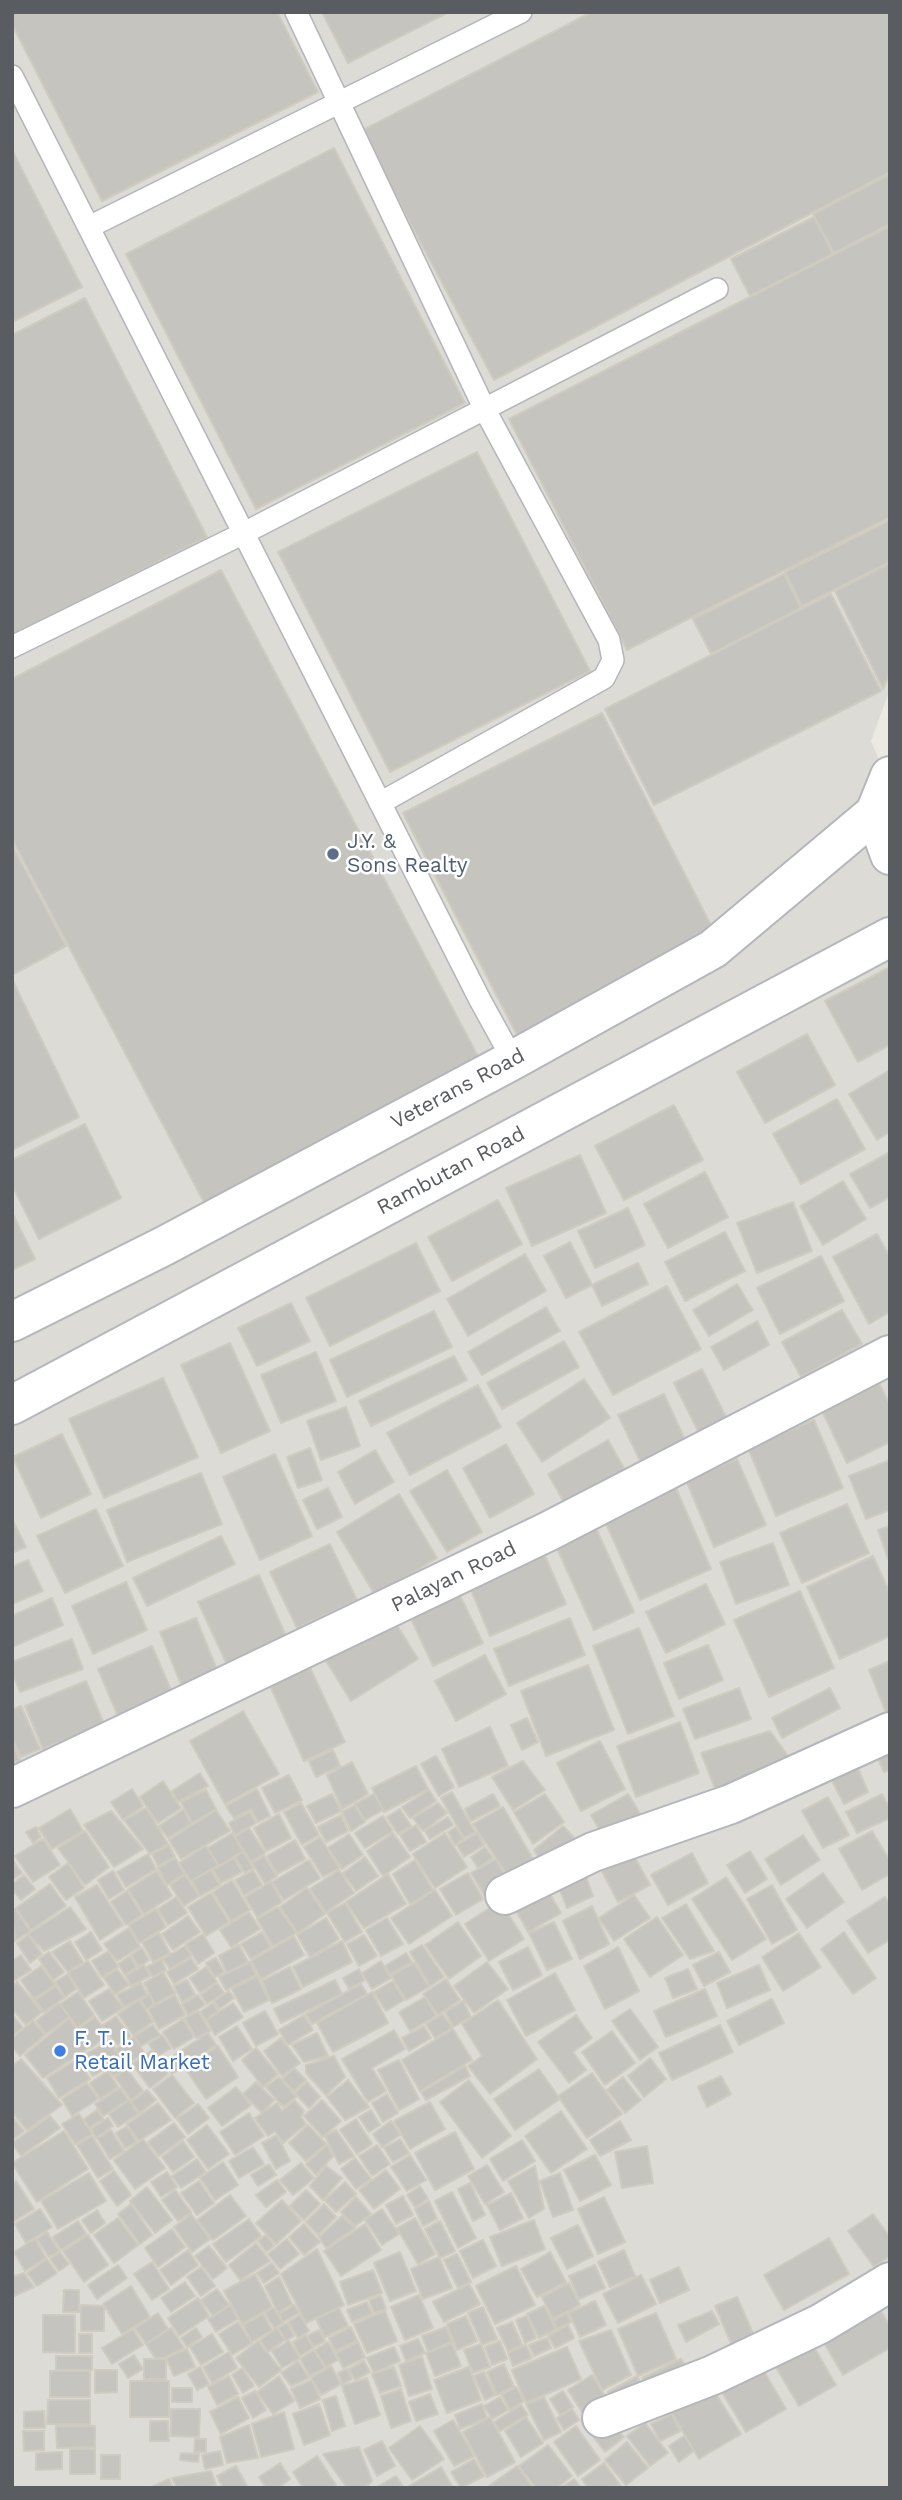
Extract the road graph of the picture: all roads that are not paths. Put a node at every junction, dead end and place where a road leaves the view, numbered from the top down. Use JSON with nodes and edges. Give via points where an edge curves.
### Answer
{"nodes":[{"id":1,"x":296,"y":12,"type":"edge"},
{"id":2,"x":521,"y":12,"type":"edge"},
{"id":3,"x":12,"y":76,"type":"edge"},
{"id":4,"x":338,"y":104,"type":"junction"},
{"id":5,"x":89,"y":227,"type":"junction"},
{"id":6,"x":717,"y":289,"type":"dead end"},
{"id":7,"x":485,"y":410,"type":"junction"},
{"id":8,"x":244,"y":533,"type":"junction"},
{"id":9,"x":12,"y":647,"type":"edge"},
{"id":10,"x":890,"y":776,"type":"edge"},
{"id":11,"x":380,"y":803,"type":"junction"},
{"id":12,"x":882,"y":811,"type":"edge"},
{"id":13,"x":890,"y":855,"type":"edge"},
{"id":14,"x":890,"y":937,"type":"edge"},
{"id":15,"x":513,"y":1060,"type":"junction"},
{"id":16,"x":12,"y":1322,"type":"edge"},
{"id":17,"x":890,"y":1355,"type":"edge"},
{"id":18,"x":12,"y":1405,"type":"edge"},
{"id":19,"x":890,"y":1732,"type":"edge"},
{"id":20,"x":12,"y":1788,"type":"edge"},
{"id":21,"x":505,"y":1895,"type":"dead end"},
{"id":22,"x":890,"y":2281,"type":"edge"},
{"id":23,"x":602,"y":2418,"type":"dead end"}],
"edges":[{"from":1,"to":4,"type":"lane"},
{"from":2,"to":4,"type":"lane"},
{"from":3,"to":5,"type":"lane"},
{"from":4,"to":5,"type":"lane"},
{"from":4,"to":7,"type":"lane"},
{"from":5,"to":8,"type":"lane"},
{"from":6,"to":7,"type":"lane"},
{"from":7,"to":8,"type":"lane"},
{"from":7,"to":11,"type":"lane","via":[[609,640],[613,660],[604,678]]},
{"from":8,"to":9,"type":"lane"},
{"from":8,"to":11,"type":"lane"},
{"from":10,"to":12,"type":"street","name":"Veterans Road"},
{"from":11,"to":15,"type":"lane"},
{"from":12,"to":13,"type":"street"},
{"from":12,"to":15,"type":"street","name":"Veterans Road","via":[[713,949]]},
{"from":14,"to":18,"type":"street","name":"Rambutan Road"},
{"from":15,"to":16,"type":"street","name":"Veterans Road"},
{"from":17,"to":20,"type":"street","name":"Palayan Road","via":[[547,1532]]},
{"from":19,"to":21,"type":"street","via":[[731,1804],[593,1852]]},
{"from":22,"to":23,"type":"street","via":[[820,2324],[713,2375]]}]}
